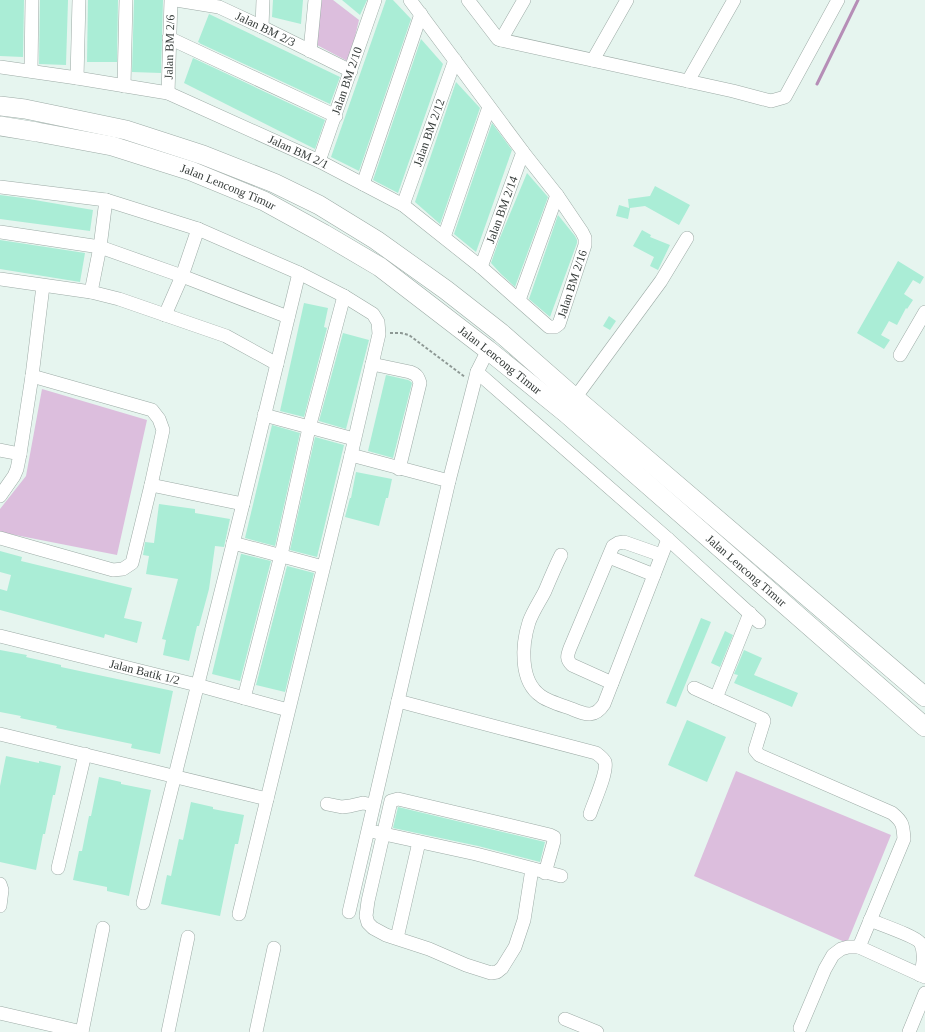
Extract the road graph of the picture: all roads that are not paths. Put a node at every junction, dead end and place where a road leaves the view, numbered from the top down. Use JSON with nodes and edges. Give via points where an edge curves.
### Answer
{"nodes":[{"id":1,"x":32,"y":0,"type":"edge"},
{"id":2,"x":79,"y":0,"type":"edge"},
{"id":3,"x":126,"y":0,"type":"edge"},
{"id":4,"x":171,"y":0,"type":"edge"},
{"id":5,"x":176,"y":0,"type":"edge"},
{"id":6,"x":263,"y":0,"type":"edge"},
{"id":7,"x":315,"y":0,"type":"edge"},
{"id":8,"x":375,"y":0,"type":"edge"},
{"id":9,"x":410,"y":0,"type":"edge"},
{"id":10,"x":468,"y":0,"type":"edge"},
{"id":11,"x":524,"y":0,"type":"edge"},
{"id":12,"x":627,"y":0,"type":"edge"},
{"id":13,"x":734,"y":0,"type":"edge"},
{"id":14,"x":838,"y":0,"type":"edge"},
{"id":15,"x":219,"y":4,"type":"edge"},
{"id":16,"x":421,"y":14,"type":"junction"},
{"id":17,"x":262,"y":27,"type":"junction"},
{"id":18,"x":169,"y":38,"type":"junction"},
{"id":19,"x":501,"y":40,"type":"junction"},
{"id":20,"x":310,"y":51,"type":"junction"},
{"id":21,"x":455,"y":60,"type":"junction"},
{"id":22,"x":593,"y":60,"type":"junction"},
{"id":23,"x":0,"y":67,"type":"edge"},
{"id":24,"x":31,"y":71,"type":"junction"},
{"id":25,"x":351,"y":71,"type":"junction"},
{"id":26,"x":77,"y":78,"type":"junction"},
{"id":27,"x":688,"y":81,"type":"junction"},
{"id":28,"x":124,"y":86,"type":"junction"},
{"id":29,"x":168,"y":93,"type":"junction"},
{"id":30,"x":0,"y":106,"type":"edge"},
{"id":31,"x":489,"y":107,"type":"junction"},
{"id":32,"x":336,"y":116,"type":"junction"},
{"id":33,"x":0,"y":126,"type":"edge"},
{"id":34,"x":523,"y":152,"type":"junction"},
{"id":35,"x":319,"y":161,"type":"junction"},
{"id":36,"x":363,"y":184,"type":"junction"},
{"id":37,"x":0,"y":187,"type":"edge"},
{"id":38,"x":557,"y":195,"type":"junction"},
{"id":39,"x":106,"y":200,"type":"junction"},
{"id":40,"x":403,"y":205,"type":"junction"},
{"id":41,"x":198,"y":229,"type":"junction"},
{"id":42,"x":0,"y":232,"type":"edge"},
{"id":43,"x":444,"y":237,"type":"junction"},
{"id":44,"x":687,"y":238,"type":"dead end"},
{"id":45,"x":100,"y":247,"type":"junction"},
{"id":46,"x":481,"y":267,"type":"junction"},
{"id":47,"x":299,"y":273,"type":"junction"},
{"id":48,"x":182,"y":276,"type":"junction"},
{"id":49,"x":0,"y":279,"type":"edge"},
{"id":50,"x":43,"y":286,"type":"junction"},
{"id":51,"x":91,"y":292,"type":"junction"},
{"id":52,"x":344,"y":296,"type":"junction"},
{"id":53,"x":519,"y":300,"type":"junction"},
{"id":54,"x":925,"y":312,"type":"edge"},
{"id":55,"x":165,"y":315,"type":"junction"},
{"id":56,"x":288,"y":317,"type":"junction"},
{"id":57,"x":555,"y":327,"type":"joint"},
{"id":58,"x":488,"y":350,"type":"junction"},
{"id":59,"x":900,"y":355,"type":"dead end"},
{"id":60,"x":277,"y":364,"type":"junction"},
{"id":61,"x":372,"y":364,"type":"junction"},
{"id":62,"x":32,"y":376,"type":"junction"},
{"id":63,"x":476,"y":378,"type":"junction"},
{"id":64,"x":576,"y":398,"type":"junction"},
{"id":65,"x":264,"y":415,"type":"junction"},
{"id":66,"x":309,"y":428,"type":"junction"},
{"id":67,"x":354,"y":439,"type":"junction"},
{"id":68,"x":0,"y":450,"type":"edge"},
{"id":69,"x":20,"y":454,"type":"junction"},
{"id":70,"x":351,"y":455,"type":"junction"},
{"id":71,"x":399,"y":468,"type":"junction"},
{"id":72,"x":449,"y":481,"type":"junction"},
{"id":73,"x":151,"y":485,"type":"junction"},
{"id":74,"x":0,"y":496,"type":"edge"},
{"id":75,"x":243,"y":504,"type":"junction"},
{"id":76,"x":0,"y":538,"type":"edge"},
{"id":77,"x":668,"y":539,"type":"junction"},
{"id":78,"x":233,"y":543,"type":"junction"},
{"id":79,"x":281,"y":555,"type":"junction"},
{"id":80,"x":560,"y":555,"type":"dead end"},
{"id":81,"x":661,"y":555,"type":"junction"},
{"id":82,"x":608,"y":557,"type":"junction"},
{"id":83,"x":323,"y":567,"type":"junction"},
{"id":84,"x":654,"y":575,"type":"junction"},
{"id":85,"x":0,"y":636,"type":"edge"},
{"id":86,"x":612,"y":683,"type":"junction"},
{"id":87,"x":197,"y":685,"type":"junction"},
{"id":88,"x":694,"y":688,"type":"dead end"},
{"id":89,"x":925,"y":697,"type":"edge"},
{"id":90,"x":244,"y":698,"type":"junction"},
{"id":91,"x":716,"y":698,"type":"junction"},
{"id":92,"x":398,"y":701,"type":"junction"},
{"id":93,"x":288,"y":710,"type":"junction"},
{"id":94,"x":925,"y":727,"type":"edge"},
{"id":95,"x":0,"y":734,"type":"edge"},
{"id":96,"x":85,"y":754,"type":"junction"},
{"id":97,"x":175,"y":777,"type":"junction"},
{"id":98,"x":267,"y":799,"type":"junction"},
{"id":99,"x":327,"y":804,"type":"dead end"},
{"id":100,"x":373,"y":805,"type":"junction"},
{"id":101,"x":590,"y":814,"type":"dead end"},
{"id":102,"x":368,"y":831,"type":"junction"},
{"id":103,"x":384,"y":834,"type":"junction"},
{"id":104,"x":419,"y":842,"type":"junction"},
{"id":105,"x":58,"y":868,"type":"dead end"},
{"id":106,"x":532,"y":869,"type":"junction"},
{"id":107,"x":545,"y":873,"type":"junction"},
{"id":108,"x":561,"y":876,"type":"dead end"},
{"id":109,"x":0,"y":884,"type":"edge"},
{"id":110,"x":143,"y":903,"type":"dead end"},
{"id":111,"x":0,"y":906,"type":"edge"},
{"id":112,"x":349,"y":912,"type":"dead end"},
{"id":113,"x":238,"y":914,"type":"dead end"},
{"id":114,"x":870,"y":920,"type":"junction"},
{"id":115,"x":103,"y":928,"type":"dead end"},
{"id":116,"x":188,"y":937,"type":"dead end"},
{"id":117,"x":397,"y":938,"type":"junction"},
{"id":118,"x":859,"y":947,"type":"junction"},
{"id":119,"x":274,"y":948,"type":"dead end"},
{"id":120,"x":923,"y":976,"type":"edge"},
{"id":121,"x":925,"y":993,"type":"edge"},
{"id":122,"x":0,"y":1013,"type":"edge"},
{"id":123,"x":565,"y":1019,"type":"dead end"},
{"id":124,"x":800,"y":1028,"type":"dead end"},
{"id":125,"x":82,"y":1032,"type":"edge"},
{"id":126,"x":168,"y":1032,"type":"edge"},
{"id":127,"x":256,"y":1032,"type":"edge"},
{"id":128,"x":597,"y":1032,"type":"edge"},
{"id":129,"x":909,"y":1032,"type":"edge"}],
"edges":[{"from":1,"to":24,"type":"street"},
{"from":2,"to":26,"type":"street"},
{"from":3,"to":28,"type":"street"},
{"from":4,"to":18,"type":"street","name":"Jalan BM 2/6"},
{"from":5,"to":15,"type":"street","name":"Jalan BM 2/3"},
{"from":6,"to":17,"type":"street"},
{"from":7,"to":20,"type":"street"},
{"from":8,"to":25,"type":"street","name":"Jalan BM 2/10"},
{"from":9,"to":16,"type":"street"},
{"from":10,"to":19,"type":"street"},
{"from":11,"to":19,"type":"street"},
{"from":12,"to":22,"type":"street"},
{"from":13,"to":27,"type":"street"},
{"from":14,"to":27,"type":"street","via":[[785,97],[771,101]]},
{"from":15,"to":17,"type":"street","name":"Jalan BM 2/3"},
{"from":16,"to":21,"type":"street"},
{"from":16,"to":36,"type":"street"},
{"from":17,"to":20,"type":"street","name":"Jalan BM 2/3"},
{"from":18,"to":29,"type":"street","name":"Jalan BM 2/6"},
{"from":18,"to":32,"type":"street"},
{"from":19,"to":22,"type":"street"},
{"from":20,"to":25,"type":"street","name":"Jalan BM 2/3"},
{"from":21,"to":31,"type":"street"},
{"from":21,"to":40,"type":"street","name":"Jalan BM 2/12"},
{"from":22,"to":27,"type":"street"},
{"from":23,"to":24,"type":"street","name":"Jalan BM 2/1"},
{"from":24,"to":26,"type":"street","name":"Jalan BM 2/1"},
{"from":25,"to":32,"type":"street","name":"Jalan BM 2/10"},
{"from":26,"to":28,"type":"street","name":"Jalan BM 2/1"},
{"from":28,"to":29,"type":"street","name":"Jalan BM 2/1"},
{"from":29,"to":35,"type":"street","name":"Jalan BM 2/1"},
{"from":30,"to":64,"type":"highway","name":"Jalan Lencong Timur","via":[[126,130],[203,155],[274,183],[319,205],[376,240],[446,290],[501,333]]},
{"from":31,"to":34,"type":"street"},
{"from":31,"to":43,"type":"street"},
{"from":32,"to":35,"type":"street","name":"Jalan BM 2/10"},
{"from":33,"to":58,"type":"highway","name":"Jalan Lencong Timur","via":[[112,146],[191,171],[264,201],[380,268]]},
{"from":34,"to":38,"type":"street"},
{"from":34,"to":46,"type":"street","name":"Jalan BM 2/14"},
{"from":35,"to":36,"type":"street","name":"Jalan BM 2/1"},
{"from":36,"to":40,"type":"street","name":"Jalan BM 2/1"},
{"from":37,"to":39,"type":"street"},
{"from":38,"to":53,"type":"street"},
{"from":38,"to":57,"type":"street","name":"Jalan BM 2/16","via":[[582,232],[585,245],[559,324]]},
{"from":39,"to":41,"type":"street"},
{"from":39,"to":45,"type":"street"},
{"from":40,"to":43,"type":"street","name":"Jalan BM 2/1"},
{"from":41,"to":47,"type":"street"},
{"from":41,"to":48,"type":"street"},
{"from":42,"to":45,"type":"street"},
{"from":43,"to":46,"type":"street","name":"Jalan BM 2/1"},
{"from":44,"to":64,"type":"street","via":[[661,281]]},
{"from":45,"to":48,"type":"street"},
{"from":45,"to":51,"type":"street"},
{"from":46,"to":53,"type":"street","name":"Jalan BM 2/1"},
{"from":47,"to":52,"type":"street"},
{"from":47,"to":56,"type":"street"},
{"from":48,"to":55,"type":"street"},
{"from":48,"to":56,"type":"street"},
{"from":49,"to":50,"type":"street"},
{"from":50,"to":51,"type":"street"},
{"from":50,"to":62,"type":"street"},
{"from":51,"to":55,"type":"street"},
{"from":52,"to":61,"type":"street","via":[[373,314],[378,322],[379,334]]},
{"from":52,"to":66,"type":"street"},
{"from":53,"to":57,"type":"street","name":"Jalan BM 2/1","via":[[548,327]]},
{"from":54,"to":59,"type":"street"},
{"from":55,"to":60,"type":"street","via":[[226,336]]},
{"from":56,"to":60,"type":"street"},
{"from":58,"to":63,"type":"street"},
{"from":58,"to":94,"type":"highway","name":"Jalan Lencong Timur","via":[[578,423]]},
{"from":60,"to":65,"type":"street"},
{"from":61,"to":67,"type":"street"},
{"from":61,"to":71,"type":"street","via":[[410,372],[419,377],[420,383]]},
{"from":62,"to":69,"type":"street"},
{"from":62,"to":73,"type":"street","via":[[152,410],[160,419],[163,430]]},
{"from":63,"to":72,"type":"street"},
{"from":63,"to":77,"type":"street"},
{"from":64,"to":89,"type":"highway","name":"Jalan Lencong Timur"},
{"from":65,"to":66,"type":"street"},
{"from":65,"to":75,"type":"street"},
{"from":66,"to":67,"type":"street"},
{"from":66,"to":79,"type":"street"},
{"from":67,"to":70,"type":"street"},
{"from":68,"to":69,"type":"street"},
{"from":69,"to":74,"type":"street","via":[[14,476]]},
{"from":70,"to":71,"type":"street"},
{"from":70,"to":83,"type":"street"},
{"from":71,"to":72,"type":"street"},
{"from":72,"to":92,"type":"street"},
{"from":73,"to":75,"type":"street"},
{"from":73,"to":76,"type":"street","via":[[132,563],[123,569],[113,570]]},
{"from":75,"to":78,"type":"street"},
{"from":77,"to":81,"type":"street"},
{"from":77,"to":91,"type":"street","via":[[755,617]]},
{"from":78,"to":79,"type":"street"},
{"from":78,"to":87,"type":"street"},
{"from":79,"to":83,"type":"street"},
{"from":79,"to":90,"type":"street"},
{"from":80,"to":86,"type":"street","via":[[530,621],[524,644],[524,663],[532,687],[541,696],[589,714],[600,711]]},
{"from":81,"to":82,"type":"street","via":[[624,542],[613,546]]},
{"from":81,"to":84,"type":"street"},
{"from":82,"to":84,"type":"street"},
{"from":82,"to":86,"type":"street","via":[[567,656],[572,665]]},
{"from":83,"to":93,"type":"street"},
{"from":84,"to":86,"type":"street"},
{"from":85,"to":87,"type":"street","name":"Jalan Batik 1/2"},
{"from":87,"to":90,"type":"street","name":"Jalan Batik 1/2"},
{"from":87,"to":97,"type":"street"},
{"from":88,"to":91,"type":"street"},
{"from":90,"to":93,"type":"street","name":"Jalan Batik 1/2"},
{"from":91,"to":114,"type":"street","via":[[763,719],[754,750],[759,755],[892,813],[900,819],[904,828],[904,839]]},
{"from":92,"to":100,"type":"street"},
{"from":92,"to":101,"type":"street","via":[[596,753],[605,763],[605,771]]},
{"from":93,"to":98,"type":"street"},
{"from":95,"to":96,"type":"street"},
{"from":96,"to":97,"type":"street"},
{"from":96,"to":105,"type":"street"},
{"from":97,"to":98,"type":"street"},
{"from":97,"to":110,"type":"street"},
{"from":98,"to":113,"type":"street"},
{"from":99,"to":100,"type":"street","via":[[342,807],[363,803]]},
{"from":100,"to":102,"type":"street"},
{"from":102,"to":103,"type":"street"},
{"from":102,"to":112,"type":"street"},
{"from":103,"to":104,"type":"street"},
{"from":103,"to":107,"type":"street","via":[[391,801],[398,799],[538,832],[554,837]]},
{"from":103,"to":117,"type":"street","via":[[366,916],[373,928]]},
{"from":104,"to":106,"type":"street"},
{"from":104,"to":117,"type":"street"},
{"from":106,"to":107,"type":"street"},
{"from":106,"to":117,"type":"street","via":[[524,920],[515,947],[497,972],[491,973],[466,965]]},
{"from":107,"to":108,"type":"street"},
{"from":109,"to":111,"type":"street"},
{"from":114,"to":118,"type":"street"},
{"from":114,"to":120,"type":"street","via":[[921,944],[924,955]]},
{"from":115,"to":125,"type":"street"},
{"from":116,"to":126,"type":"street"},
{"from":118,"to":120,"type":"street"},
{"from":118,"to":124,"type":"street","via":[[841,949],[833,955]]},
{"from":119,"to":127,"type":"street"},
{"from":121,"to":129,"type":"street"},
{"from":122,"to":125,"type":"street"},
{"from":123,"to":128,"type":"street"}]}
